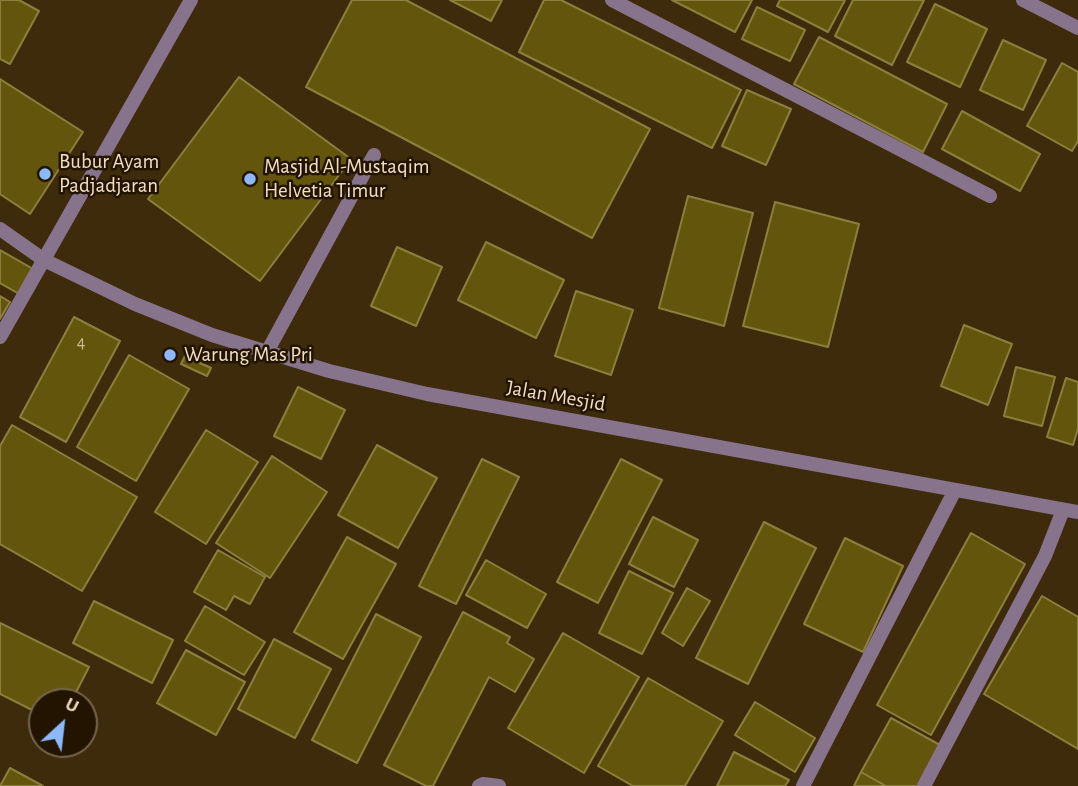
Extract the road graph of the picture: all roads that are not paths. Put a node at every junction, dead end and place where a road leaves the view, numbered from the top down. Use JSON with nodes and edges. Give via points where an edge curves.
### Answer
{"nodes":[{"id":1,"x":191,"y":0,"type":"edge"},
{"id":2,"x":612,"y":0,"type":"edge"},
{"id":3,"x":1023,"y":0,"type":"edge"},
{"id":4,"x":1078,"y":28,"type":"edge"},
{"id":5,"x":374,"y":155,"type":"dead end"},
{"id":6,"x":990,"y":196,"type":"dead end"},
{"id":7,"x":0,"y":229,"type":"edge"},
{"id":8,"x":44,"y":260,"type":"junction"},
{"id":9,"x":0,"y":337,"type":"edge"},
{"id":10,"x":267,"y":352,"type":"junction"},
{"id":11,"x":955,"y":491,"type":"junction"},
{"id":12,"x":1063,"y":510,"type":"junction"},
{"id":13,"x":1078,"y":512,"type":"edge"},
{"id":14,"x":479,"y":786,"type":"edge"},
{"id":15,"x":499,"y":786,"type":"edge"},
{"id":16,"x":803,"y":786,"type":"edge"},
{"id":17,"x":924,"y":786,"type":"edge"}],
"edges":[{"from":1,"to":8,"type":"street"},
{"from":2,"to":6,"type":"street"},
{"from":3,"to":4,"type":"street"},
{"from":5,"to":10,"type":"street"},
{"from":7,"to":8,"type":"street","name":"Jalan Mesjid"},
{"from":8,"to":9,"type":"street"},
{"from":8,"to":10,"type":"street","name":"Jalan Mesjid","via":[[135,304]]},
{"from":10,"to":11,"type":"street","name":"Jalan Mesjid","via":[[426,394]]},
{"from":11,"to":12,"type":"street","name":"Jalan Mesjid"},
{"from":11,"to":16,"type":"street"},
{"from":12,"to":13,"type":"street","name":"Jalan Mesjid"},
{"from":12,"to":17,"type":"street","via":[[1045,556]]},
{"from":14,"to":15,"type":"street"}]}
